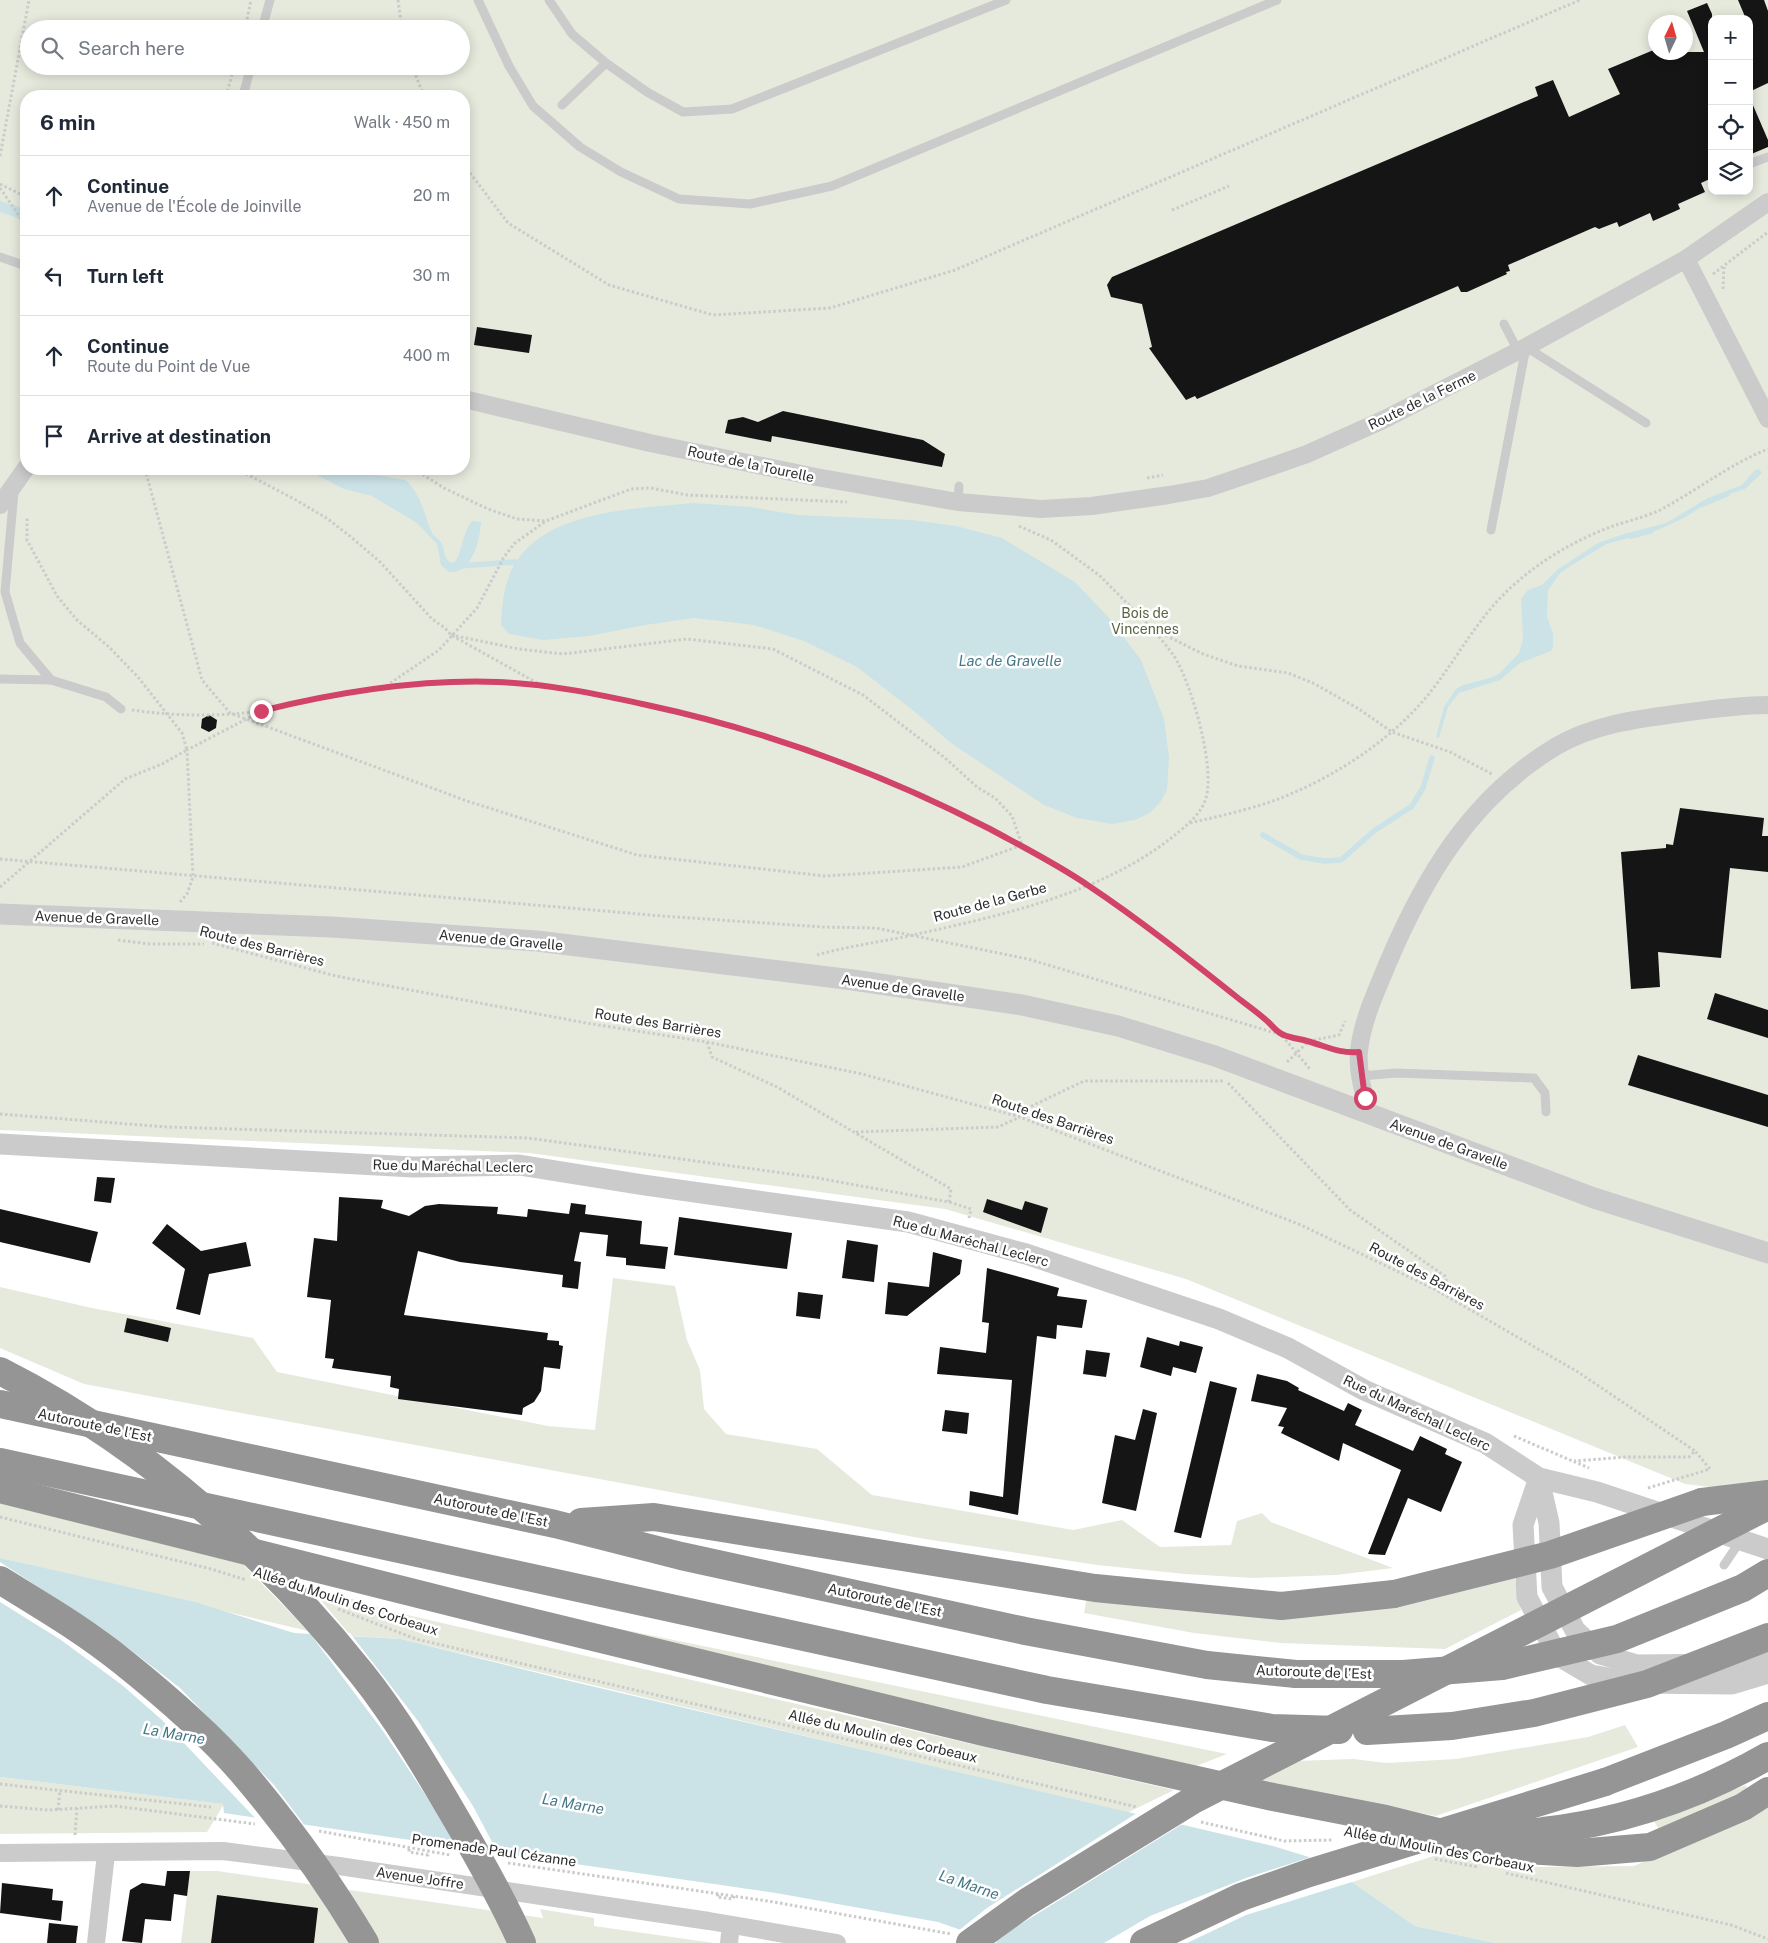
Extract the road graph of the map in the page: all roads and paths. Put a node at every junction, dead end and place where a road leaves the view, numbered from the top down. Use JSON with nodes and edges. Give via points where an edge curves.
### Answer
{"nodes":[{"id":1,"x":28,"y":0,"type":"edge"},
{"id":2,"x":252,"y":0,"type":"edge"},
{"id":3,"x":270,"y":0,"type":"edge"},
{"id":4,"x":398,"y":0,"type":"edge"},
{"id":5,"x":478,"y":0,"type":"edge"},
{"id":6,"x":548,"y":0,"type":"edge"},
{"id":7,"x":1006,"y":0,"type":"edge"},
{"id":8,"x":1277,"y":0,"type":"edge"},
{"id":9,"x":1580,"y":0,"type":"edge"},
{"id":10,"x":24,"y":20,"type":"edge"},
{"id":11,"x":246,"y":20,"type":"edge"},
{"id":12,"x":264,"y":20,"type":"edge"},
{"id":13,"x":401,"y":20,"type":"edge"},
{"id":14,"x":20,"y":45,"type":"edge"},
{"id":15,"x":606,"y":63,"type":"junction"},
{"id":16,"x":232,"y":75,"type":"edge"},
{"id":17,"x":249,"y":75,"type":"edge"},
{"id":18,"x":416,"y":75,"type":"edge"},
{"id":19,"x":228,"y":90,"type":"edge"},
{"id":20,"x":245,"y":90,"type":"edge"},
{"id":21,"x":422,"y":90,"type":"edge"},
{"id":22,"x":562,"y":105,"type":"dead end"},
{"id":23,"x":0,"y":156,"type":"edge"},
{"id":24,"x":1768,"y":157,"type":"edge"},
{"id":25,"x":1753,"y":163,"type":"edge"},
{"id":26,"x":470,"y":173,"type":"edge"},
{"id":27,"x":0,"y":184,"type":"edge"},
{"id":28,"x":1229,"y":186,"type":"dead end"},
{"id":29,"x":0,"y":188,"type":"edge"},
{"id":30,"x":20,"y":194,"type":"edge"},
{"id":31,"x":1768,"y":202,"type":"edge"},
{"id":32,"x":1172,"y":210,"type":"dead end"},
{"id":33,"x":20,"y":217,"type":"edge"},
{"id":34,"x":1768,"y":232,"type":"edge"},
{"id":35,"x":0,"y":257,"type":"edge"},
{"id":36,"x":1686,"y":259,"type":"junction"},
{"id":37,"x":20,"y":264,"type":"edge"},
{"id":38,"x":1700,"y":284,"type":"junction"},
{"id":39,"x":1504,"y":324,"type":"dead end"},
{"id":40,"x":1522,"y":349,"type":"junction"},
{"id":41,"x":470,"y":400,"type":"edge"},
{"id":42,"x":1768,"y":419,"type":"edge"},
{"id":43,"x":1646,"y":424,"type":"dead end"},
{"id":44,"x":1768,"y":449,"type":"edge"},
{"id":45,"x":21,"y":475,"type":"edge"},
{"id":46,"x":147,"y":475,"type":"edge"},
{"id":47,"x":248,"y":475,"type":"edge"},
{"id":48,"x":423,"y":475,"type":"edge"},
{"id":49,"x":1163,"y":475,"type":"dead end"},
{"id":50,"x":1139,"y":480,"type":"dead end"},
{"id":51,"x":14,"y":486,"type":"junction"},
{"id":52,"x":854,"y":502,"type":"dead end"},
{"id":53,"x":0,"y":505,"type":"edge"},
{"id":54,"x":1042,"y":509,"type":"joint"},
{"id":55,"x":27,"y":514,"type":"dead end"},
{"id":56,"x":546,"y":520,"type":"junction"},
{"id":57,"x":1015,"y":524,"type":"dead end"},
{"id":58,"x":1491,"y":530,"type":"dead end"},
{"id":59,"x":1153,"y":629,"type":"junction"},
{"id":60,"x":451,"y":635,"type":"junction"},
{"id":61,"x":0,"y":679,"type":"edge"},
{"id":62,"x":51,"y":680,"type":"junction"},
{"id":63,"x":541,"y":686,"type":"junction"},
{"id":64,"x":386,"y":687,"type":"junction"},
{"id":65,"x":1768,"y":705,"type":"edge"},
{"id":66,"x":122,"y":709,"type":"joint"},
{"id":67,"x":261,"y":711,"type":"junction"},
{"id":68,"x":230,"y":713,"type":"junction"},
{"id":69,"x":169,"y":716,"type":"junction"},
{"id":70,"x":246,"y":719,"type":"junction"},
{"id":71,"x":1392,"y":732,"type":"junction"},
{"id":72,"x":187,"y":750,"type":"junction"},
{"id":73,"x":1494,"y":781,"type":"junction"},
{"id":74,"x":1190,"y":823,"type":"junction"},
{"id":75,"x":1022,"y":845,"type":"junction"},
{"id":76,"x":0,"y":859,"type":"edge"},
{"id":77,"x":31,"y":860,"type":"junction"},
{"id":78,"x":192,"y":877,"type":"junction"},
{"id":79,"x":1087,"y":884,"type":"junction"},
{"id":80,"x":0,"y":887,"type":"edge"},
{"id":81,"x":179,"y":904,"type":"dead end"},
{"id":82,"x":0,"y":914,"type":"edge"},
{"id":83,"x":913,"y":934,"type":"junction"},
{"id":84,"x":187,"y":939,"type":"dead end"},
{"id":85,"x":814,"y":956,"type":"dead end"},
{"id":86,"x":1346,"y":1017,"type":"dead end"},
{"id":87,"x":1281,"y":1035,"type":"junction"},
{"id":88,"x":1309,"y":1041,"type":"junction"},
{"id":89,"x":707,"y":1042,"type":"junction"},
{"id":90,"x":1296,"y":1052,"type":"junction"},
{"id":91,"x":1359,"y":1052,"type":"junction"},
{"id":92,"x":1314,"y":1074,"type":"dead end"},
{"id":93,"x":1360,"y":1076,"type":"junction"},
{"id":94,"x":1278,"y":1079,"type":"junction"},
{"id":95,"x":1235,"y":1080,"type":"dead end"},
{"id":96,"x":1226,"y":1081,"type":"junction"},
{"id":97,"x":1546,"y":1112,"type":"dead end"},
{"id":98,"x":1369,"y":1114,"type":"junction"},
{"id":99,"x":1013,"y":1115,"type":"junction"},
{"id":100,"x":1020,"y":1117,"type":"junction"},
{"id":101,"x":856,"y":1132,"type":"junction"},
{"id":102,"x":0,"y":1144,"type":"edge"},
{"id":103,"x":949,"y":1202,"type":"dead end"},
{"id":104,"x":971,"y":1208,"type":"dead end"},
{"id":105,"x":976,"y":1223,"type":"dead end"},
{"id":106,"x":1768,"y":1253,"type":"edge"},
{"id":107,"x":1452,"y":1301,"type":"junction"},
{"id":108,"x":0,"y":1371,"type":"edge"},
{"id":109,"x":0,"y":1404,"type":"edge"},
{"id":110,"x":1512,"y":1436,"type":"dead end"},
{"id":111,"x":1695,"y":1451,"type":"junction"},
{"id":112,"x":0,"y":1462,"type":"edge"},
{"id":113,"x":1571,"y":1462,"type":"junction"},
{"id":114,"x":1596,"y":1470,"type":"dead end"},
{"id":115,"x":1539,"y":1478,"type":"junction"},
{"id":116,"x":1639,"y":1485,"type":"dead end"},
{"id":117,"x":0,"y":1488,"type":"edge"},
{"id":118,"x":1647,"y":1488,"type":"junction"},
{"id":119,"x":1656,"y":1491,"type":"dead end"},
{"id":120,"x":1768,"y":1494,"type":"edge"},
{"id":121,"x":1768,"y":1506,"type":"edge"},
{"id":122,"x":0,"y":1517,"type":"edge"},
{"id":123,"x":555,"y":1524,"type":"junction"},
{"id":124,"x":1741,"y":1540,"type":"junction"},
{"id":125,"x":1768,"y":1549,"type":"edge"},
{"id":126,"x":1724,"y":1565,"type":"dead end"},
{"id":127,"x":1768,"y":1573,"type":"edge"},
{"id":128,"x":0,"y":1580,"type":"edge"},
{"id":129,"x":256,"y":1583,"type":"dead end"},
{"id":130,"x":336,"y":1608,"type":"dead end"},
{"id":131,"x":1768,"y":1637,"type":"edge"},
{"id":132,"x":1768,"y":1654,"type":"edge"},
{"id":133,"x":1768,"y":1673,"type":"edge"},
{"id":134,"x":1768,"y":1716,"type":"edge"},
{"id":135,"x":1768,"y":1756,"type":"edge"},
{"id":136,"x":0,"y":1784,"type":"edge"},
{"id":137,"x":60,"y":1790,"type":"junction"},
{"id":138,"x":1768,"y":1791,"type":"edge"},
{"id":139,"x":0,"y":1806,"type":"edge"},
{"id":140,"x":211,"y":1807,"type":"dead end"},
{"id":141,"x":77,"y":1808,"type":"junction"},
{"id":142,"x":1139,"y":1808,"type":"dead end"},
{"id":143,"x":58,"y":1810,"type":"junction"},
{"id":144,"x":1386,"y":1819,"type":"junction"},
{"id":145,"x":1197,"y":1821,"type":"dead end"},
{"id":146,"x":264,"y":1825,"type":"dead end"},
{"id":147,"x":75,"y":1829,"type":"dead end"},
{"id":148,"x":312,"y":1830,"type":"dead end"},
{"id":149,"x":1336,"y":1840,"type":"dead end"},
{"id":150,"x":409,"y":1849,"type":"junction"},
{"id":151,"x":428,"y":1852,"type":"junction"},
{"id":152,"x":0,"y":1853,"type":"edge"},
{"id":153,"x":106,"y":1854,"type":"junction"},
{"id":154,"x":454,"y":1856,"type":"dead end"},
{"id":155,"x":1431,"y":1858,"type":"dead end"},
{"id":156,"x":498,"y":1862,"type":"dead end"},
{"id":157,"x":1479,"y":1868,"type":"dead end"},
{"id":158,"x":1498,"y":1872,"type":"dead end"},
{"id":159,"x":731,"y":1925,"type":"junction"},
{"id":160,"x":962,"y":1939,"type":"edge"},
{"id":161,"x":1768,"y":1939,"type":"edge"},
{"id":162,"x":96,"y":1943,"type":"edge"},
{"id":163,"x":365,"y":1943,"type":"edge"},
{"id":164,"x":522,"y":1943,"type":"edge"},
{"id":165,"x":729,"y":1943,"type":"edge"},
{"id":166,"x":837,"y":1943,"type":"edge"},
{"id":167,"x":1144,"y":1943,"type":"edge"}],
"edges":[{"from":1,"to":10,"type":"path"},
{"from":2,"to":11,"type":"path"},
{"from":3,"to":12,"type":"lane"},
{"from":4,"to":13,"type":"path"},
{"from":5,"to":8,"type":"lane","via":[[508,66],[533,106],[580,147],[621,172],[679,199],[750,204],[832,186]]},
{"from":6,"to":15,"type":"lane","via":[[572,34]]},
{"from":7,"to":15,"type":"lane","via":[[732,109],[684,112],[646,92]]},
{"from":9,"to":26,"type":"path","via":[[954,270],[830,308],[714,315],[609,285],[508,223]]},
{"from":14,"to":23,"type":"path"},
{"from":15,"to":22,"type":"lane"},
{"from":16,"to":19,"type":"path"},
{"from":17,"to":20,"type":"lane"},
{"from":18,"to":21,"type":"path"},
{"from":24,"to":25,"type":"lane"},
{"from":27,"to":30,"type":"path"},
{"from":28,"to":32,"type":"path"},
{"from":29,"to":33,"type":"path"},
{"from":31,"to":36,"type":"street","name":"Route de la Ferme"},
{"from":34,"to":38,"type":"path"},
{"from":35,"to":37,"type":"lane"},
{"from":36,"to":38,"type":"street"},
{"from":36,"to":40,"type":"street","name":"Route de la Ferme"},
{"from":38,"to":42,"type":"street"},
{"from":39,"to":40,"type":"lane"},
{"from":40,"to":43,"type":"lane"},
{"from":40,"to":54,"type":"street","name":"Route de la Ferme","via":[[1383,420],[1307,454],[1227,482],[1169,495]]},
{"from":40,"to":58,"type":"lane"},
{"from":41,"to":54,"type":"street","name":"Route de la Tourelle","via":[[779,470],[959,494]]},
{"from":44,"to":71,"type":"path","via":[[1657,512],[1612,526],[1573,544],[1529,572],[1490,608],[1428,695]]},
{"from":45,"to":51,"type":"street"},
{"from":46,"to":68,"type":"path","via":[[202,680]]},
{"from":47,"to":60,"type":"path","via":[[296,500],[351,536]]},
{"from":48,"to":56,"type":"path","via":[[488,509],[517,519]]},
{"from":49,"to":50,"type":"path"},
{"from":51,"to":53,"type":"street"},
{"from":51,"to":62,"type":"lane","via":[[5,592],[20,643]]},
{"from":52,"to":56,"type":"path","via":[[687,495],[651,488],[631,489]]},
{"from":55,"to":69,"type":"path","via":[[27,540],[57,596],[77,620],[138,677]]},
{"from":56,"to":60,"type":"path","via":[[515,543],[504,556],[477,608]]},
{"from":57,"to":59,"type":"path","via":[[1051,540],[1099,575]]},
{"from":59,"to":71,"type":"path","via":[[1203,654],[1238,666],[1288,673],[1314,683]]},
{"from":59,"to":74,"type":"path","name":"Route de la Gerbe","via":[[1178,663],[1201,726],[1207,774],[1206,798]]},
{"from":60,"to":63,"type":"path"},
{"from":60,"to":64,"type":"path","via":[[439,650]]},
{"from":60,"to":75,"type":"path","via":[[563,654],[687,639],[773,649],[863,695],[995,798],[1012,816]]},
{"from":61,"to":62,"type":"lane"},
{"from":62,"to":66,"type":"lane","via":[[106,697]]},
{"from":63,"to":64,"type":"path","via":[[456,682]]},
{"from":63,"to":75,"type":"path","via":[[669,710],[730,724],[786,742],[911,790]]},
{"from":64,"to":67,"type":"path"},
{"from":65,"to":73,"type":"street","via":[[1743,705],[1622,721],[1555,747]]},
{"from":66,"to":69,"type":"path"},
{"from":67,"to":68,"type":"path"},
{"from":67,"to":70,"type":"path"},
{"from":68,"to":69,"type":"path"},
{"from":68,"to":70,"type":"path"},
{"from":69,"to":72,"type":"path","via":[[182,733]]},
{"from":70,"to":72,"type":"path"},
{"from":70,"to":75,"type":"path","via":[[467,801],[637,856],[826,876],[962,867]]},
{"from":71,"to":73,"type":"path","via":[[1450,752],[1488,770]]},
{"from":71,"to":74,"type":"path","via":[[1364,753],[1280,798]]},
{"from":72,"to":77,"type":"path","via":[[125,779]]},
{"from":72,"to":78,"type":"path"},
{"from":73,"to":91,"type":"street","via":[[1415,903],[1372,1004]]},
{"from":74,"to":79,"type":"path","name":"Route de la Gerbe","via":[[1157,849]]},
{"from":75,"to":79,"type":"path"},
{"from":76,"to":77,"type":"path"},
{"from":77,"to":78,"type":"path"},
{"from":77,"to":80,"type":"path"},
{"from":78,"to":81,"type":"path","via":[[187,894]]},
{"from":78,"to":83,"type":"path","via":[[662,916],[876,928]]},
{"from":79,"to":83,"type":"path","name":"Route de la Gerbe","via":[[1029,906]]},
{"from":79,"to":87,"type":"path","via":[[1199,967]]},
{"from":82,"to":94,"type":"street","name":"Avenue de Gravelle","via":[[332,927],[536,941],[853,980],[1054,1011],[1155,1036]]},
{"from":83,"to":85,"type":"path","name":"Route de la Gerbe"},
{"from":83,"to":87,"type":"path","via":[[1028,959]]},
{"from":84,"to":89,"type":"path","name":"Route des Barrières","via":[[278,959],[336,976]]},
{"from":86,"to":88,"type":"path","via":[[1339,1035]]},
{"from":87,"to":88,"type":"path"},
{"from":87,"to":90,"type":"path"},
{"from":88,"to":90,"type":"path"},
{"from":88,"to":91,"type":"path","via":[[1327,1050]]},
{"from":89,"to":99,"type":"path","name":"Route des Barrières","via":[[862,1074]]},
{"from":89,"to":101,"type":"path","via":[[712,1057],[777,1087]]},
{"from":90,"to":92,"type":"path"},
{"from":90,"to":94,"type":"path"},
{"from":91,"to":93,"type":"street"},
{"from":93,"to":97,"type":"lane","via":[[1396,1073],[1534,1078],[1545,1093]]},
{"from":93,"to":98,"type":"street"},
{"from":94,"to":98,"type":"street","name":"Avenue de Gravelle"},
{"from":95,"to":96,"type":"path"},
{"from":96,"to":99,"type":"path","via":[[1084,1082]]},
{"from":96,"to":107,"type":"path","via":[[1350,1210],[1445,1276]]},
{"from":98,"to":106,"type":"street","name":"Avenue de Gravelle","via":[[1594,1198]]},
{"from":99,"to":100,"type":"path","name":"Route des Barrières"},
{"from":100,"to":101,"type":"path","via":[[998,1127]]},
{"from":100,"to":107,"type":"path","name":"Route des Barrières","via":[[1301,1225],[1436,1290]]},
{"from":101,"to":103,"type":"path","via":[[951,1189]]},
{"from":102,"to":115,"type":"street","name":"Rue du Maréchal Leclerc","via":[[413,1167],[519,1165],[908,1222],[1026,1254],[1219,1319],[1288,1348],[1364,1390],[1484,1443]]},
{"from":104,"to":105,"type":"path","name":"Rue du Maréchal Leclerc","via":[[968,1221]]},
{"from":107,"to":111,"type":"path","name":"Route des Barrières","via":[[1578,1372]]},
{"from":108,"to":164,"type":"highway","bridge":true,"via":[[100,1429],[190,1495],[285,1585],[362,1676],[429,1772],[481,1861]]},
{"from":109,"to":123,"type":"highway","name":"Autoroute de l’Est"},
{"from":110,"to":113,"type":"path","name":"Rue du Maréchal Leclerc"},
{"from":111,"to":113,"type":"path","via":[[1689,1457],[1626,1456]]},
{"from":111,"to":118,"type":"path","name":"Route des Barrières","via":[[1710,1469]]},
{"from":112,"to":131,"type":"highway","bridge":true,"via":[[1047,1690],[1272,1728],[1368,1731],[1452,1726],[1534,1713],[1647,1684]]},
{"from":113,"to":114,"type":"path","name":"Rue du Maréchal Leclerc"},
{"from":115,"to":124,"type":"street","name":"Rue du Maréchal Leclerc","via":[[1597,1492]]},
{"from":115,"to":132,"type":"street","via":[[1550,1523],[1552,1587],[1575,1630],[1600,1654],[1637,1665],[1735,1664]]},
{"from":115,"to":133,"type":"street","via":[[1523,1525],[1527,1597],[1557,1655],[1591,1675],[1636,1683],[1732,1684]]},
{"from":116,"to":118,"type":"path"},
{"from":117,"to":144,"type":"highway","via":[[480,1610],[987,1733]]},
{"from":118,"to":119,"type":"path"},
{"from":120,"to":123,"type":"highway","bridge":true,"via":[[1702,1502],[1550,1555],[1394,1594],[1281,1606],[1095,1588],[654,1517]]},
{"from":121,"to":160,"type":"highway","bridge":true,"via":[[1193,1800]]},
{"from":122,"to":129,"type":"path","name":"Allée du Moulin des Corbeaux"},
{"from":123,"to":127,"type":"highway","name":"Autoroute de l’Est","bridge":true,"via":[[681,1556],[1025,1631],[1207,1665],[1296,1674],[1403,1674],[1502,1666],[1617,1639],[1743,1588]]},
{"from":124,"to":125,"type":"street","name":"Rue du Maréchal Leclerc"},
{"from":124,"to":126,"type":"lane"},
{"from":128,"to":163,"type":"highway","bridge":true,"via":[[123,1662],[209,1738],[269,1805],[337,1896]]},
{"from":130,"to":142,"type":"path","name":"Allée du Moulin des Corbeaux","via":[[416,1639]]},
{"from":134,"to":167,"type":"highway","bridge":true,"via":[[1605,1782],[1364,1855],[1241,1898]]},
{"from":135,"to":144,"type":"highway","via":[[1728,1779],[1645,1811],[1578,1827],[1506,1835]]},
{"from":136,"to":137,"type":"path"},
{"from":137,"to":140,"type":"path"},
{"from":137,"to":143,"type":"path"},
{"from":138,"to":144,"type":"highway","via":[[1743,1807],[1650,1847],[1577,1853],[1507,1849]]},
{"from":139,"to":143,"type":"path"},
{"from":141,"to":143,"type":"path"},
{"from":141,"to":146,"type":"path","via":[[115,1806]]},
{"from":141,"to":147,"type":"path"},
{"from":145,"to":149,"type":"path","name":"Allée du Moulin des Corbeaux","via":[[1284,1841]]},
{"from":148,"to":150,"type":"path","name":"Promenade Paul Cézanne"},
{"from":150,"to":151,"type":"path","name":"Promenade Paul Cézanne"},
{"from":150,"to":151,"type":"path","via":[[409,1852],[419,1855],[428,1855]]},
{"from":151,"to":154,"type":"path","name":"Promenade Paul Cézanne"},
{"from":152,"to":153,"type":"street","name":"Avenue Joffre"},
{"from":153,"to":159,"type":"street","name":"Avenue Joffre","via":[[223,1852]]},
{"from":153,"to":162,"type":"street"},
{"from":155,"to":157,"type":"path","name":"Allée du Moulin des Corbeaux"},
{"from":156,"to":160,"type":"path","name":"Promenade Paul Cézanne","via":[[734,1896]]},
{"from":158,"to":161,"type":"path","name":"Allée du Moulin des Corbeaux","via":[[1731,1925]]},
{"from":159,"to":165,"type":"street"},
{"from":159,"to":166,"type":"street","name":"Avenue Joffre"}]}
